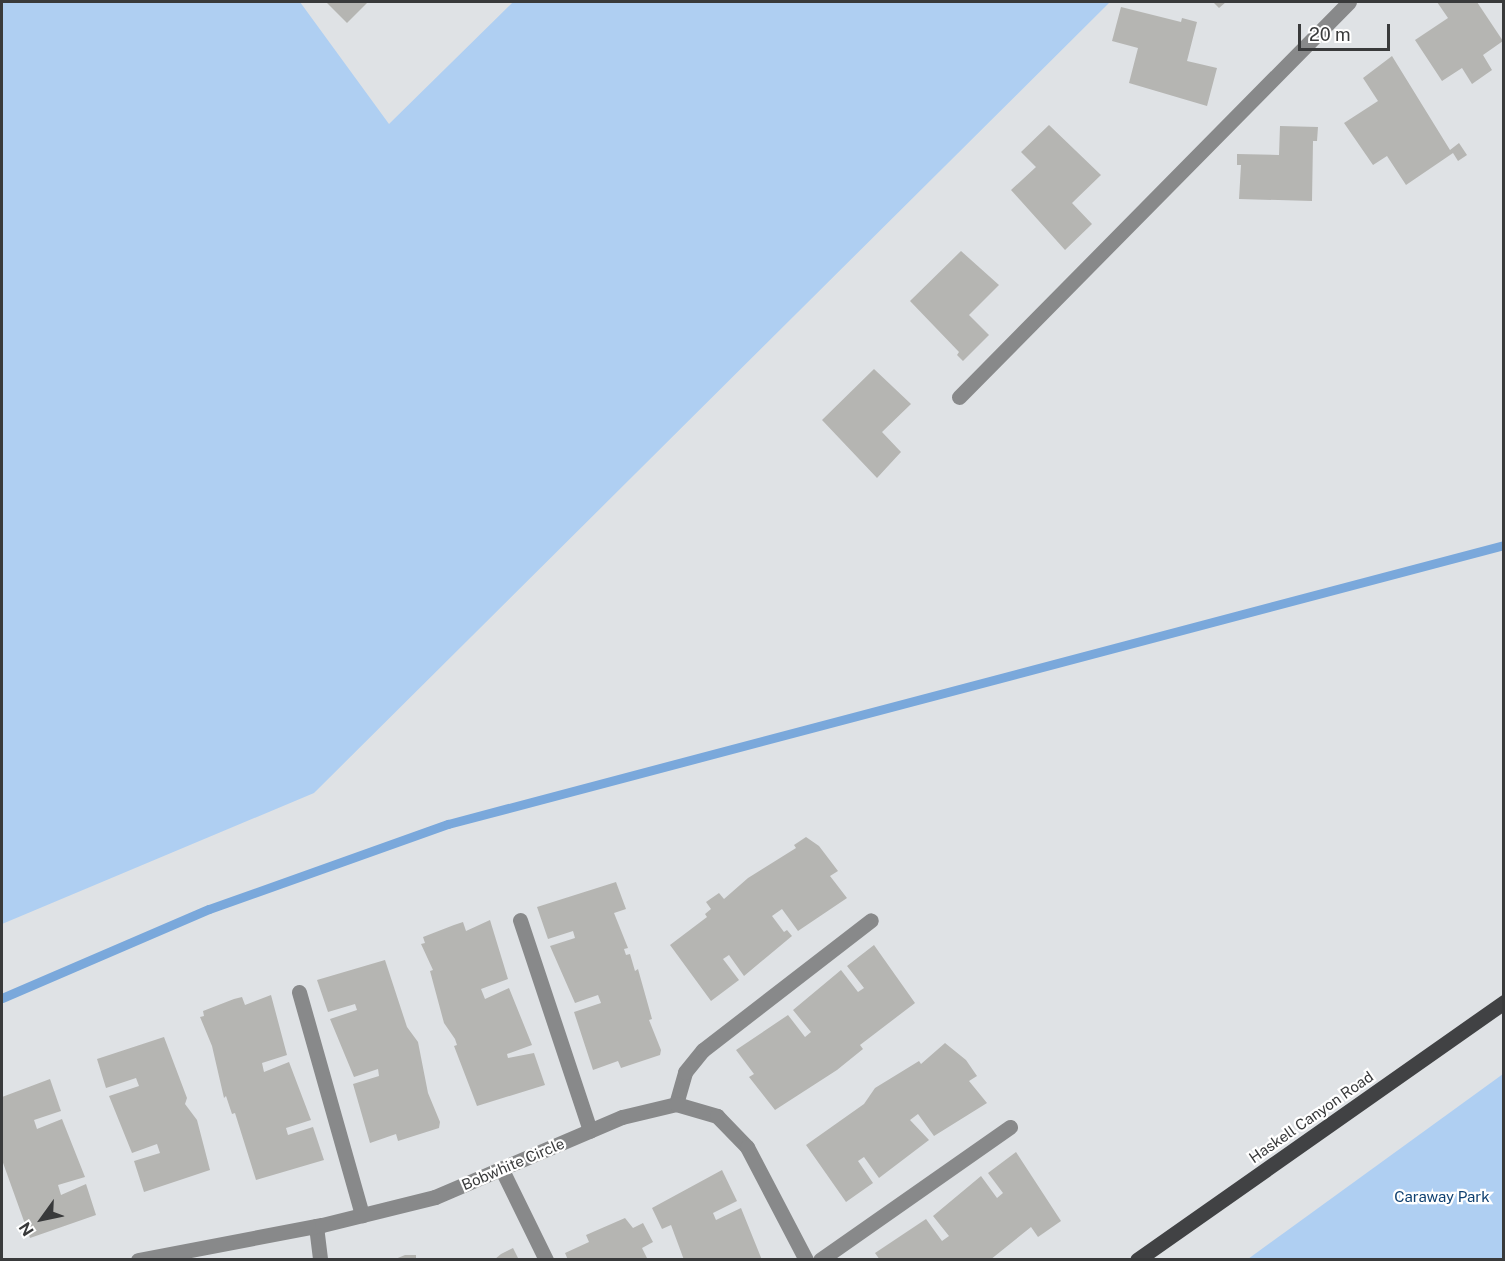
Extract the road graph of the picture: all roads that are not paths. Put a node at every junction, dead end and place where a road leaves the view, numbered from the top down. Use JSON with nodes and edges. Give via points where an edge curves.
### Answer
{"nodes":[{"id":1,"x":1350,"y":2,"type":"edge"},
{"id":2,"x":959,"y":397,"type":"dead end"},
{"id":3,"x":520,"y":920,"type":"dead end"},
{"id":4,"x":871,"y":920,"type":"dead end"},
{"id":5,"x":299,"y":992,"type":"dead end"},
{"id":6,"x":1503,"y":1002,"type":"edge"},
{"id":7,"x":676,"y":1104,"type":"junction"},
{"id":8,"x":1010,"y":1127,"type":"dead end"},
{"id":9,"x":590,"y":1131,"type":"junction"},
{"id":10,"x":502,"y":1170,"type":"junction"},
{"id":11,"x":362,"y":1215,"type":"junction"},
{"id":12,"x":316,"y":1226,"type":"junction"},
{"id":13,"x":138,"y":1260,"type":"edge"},
{"id":14,"x":320,"y":1260,"type":"edge"},
{"id":15,"x":546,"y":1260,"type":"edge"},
{"id":16,"x":806,"y":1260,"type":"edge"},
{"id":17,"x":820,"y":1260,"type":"edge"},
{"id":18,"x":1137,"y":1260,"type":"edge"}],
"edges":[{"from":1,"to":2,"type":"street"},
{"from":3,"to":9,"type":"street"},
{"from":4,"to":7,"type":"street","via":[[703,1050],[685,1072]]},
{"from":5,"to":11,"type":"street"},
{"from":6,"to":18,"type":"main road","name":"Haskell Canyon Road"},
{"from":7,"to":9,"type":"street","name":"Bobwhite Circle","via":[[622,1117]]},
{"from":7,"to":16,"type":"street","name":"Bobwhite Circle","via":[[717,1116],[747,1147]]},
{"from":8,"to":17,"type":"street"},
{"from":9,"to":10,"type":"street","name":"Bobwhite Circle"},
{"from":10,"to":11,"type":"street","name":"Bobwhite Circle","via":[[435,1197]]},
{"from":10,"to":15,"type":"street"},
{"from":11,"to":12,"type":"street","name":"Bobwhite Circle"},
{"from":12,"to":13,"type":"street","name":"Bobwhite Circle"},
{"from":12,"to":14,"type":"street"}]}
